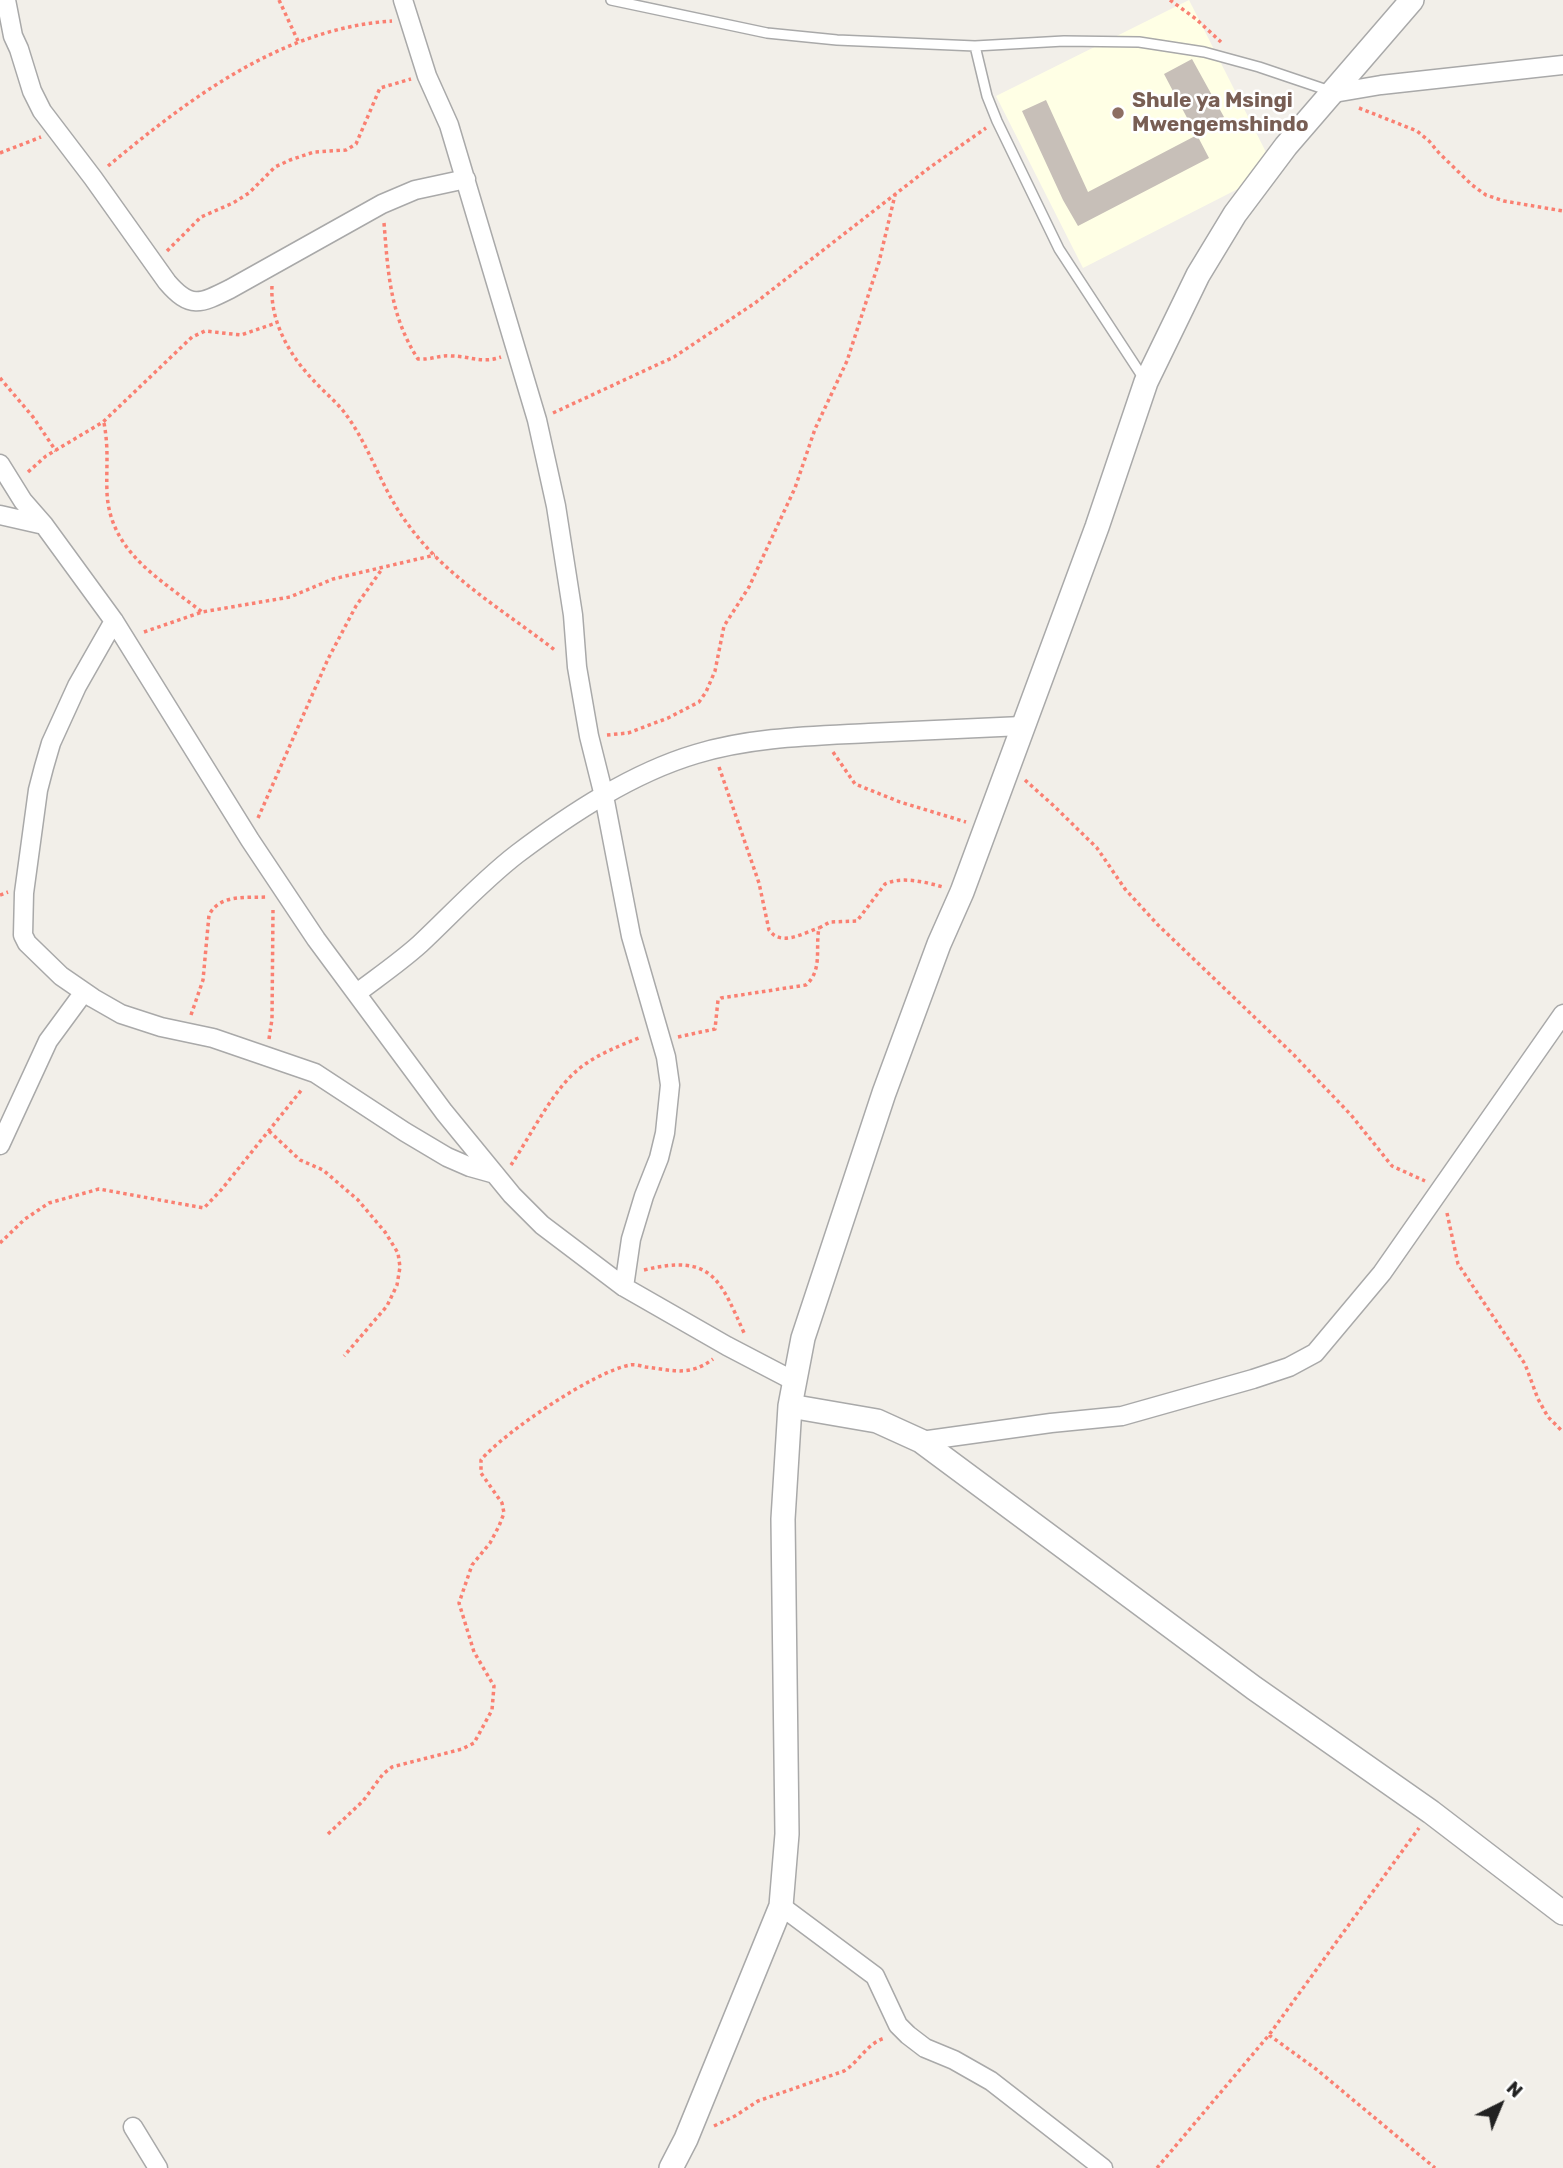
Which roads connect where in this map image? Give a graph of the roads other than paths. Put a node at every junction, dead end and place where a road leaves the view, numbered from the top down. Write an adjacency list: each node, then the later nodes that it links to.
1 (6, 0): 8 (street)
2 (403, 0): 8 (street)
3 (611, 0): 5 (lane)
4 (1412, 0): 7 (street)
5 (975, 46): 7 (lane); 9 (lane)
6 (1563, 65): 7 (street)
7 (1330, 96): 9 (street)
8 (466, 179): 15 (street)
9 (1146, 382): 14 (street)
10 (0, 464): 12 (street)
11 (0, 515): 12 (street)
12 (44, 525): 13 (street)
13 (114, 621): 16 (street); 17 (street)
14 (1022, 726): 15 (street); 22 (street)
15 (604, 796): 17 (street); 21 (street)
16 (83, 992): 19 (street); 20 (street)
17 (357, 993): 20 (street)
18 (1563, 1014): 24 (street)
19 (0, 1145)
20 (498, 1178): 21 (street)
21 (625, 1281): 22 (street)
22 (794, 1381): 23 (street)
23 (790, 1406): 24 (street); 25 (street)
24 (921, 1441): 26 (street)
25 (781, 1906): 29 (street); 30 (street)
26 (1563, 1913)
27 (133, 2127): 28 (street)
28 (158, 2168)
29 (671, 2168)
30 (1103, 2168)

